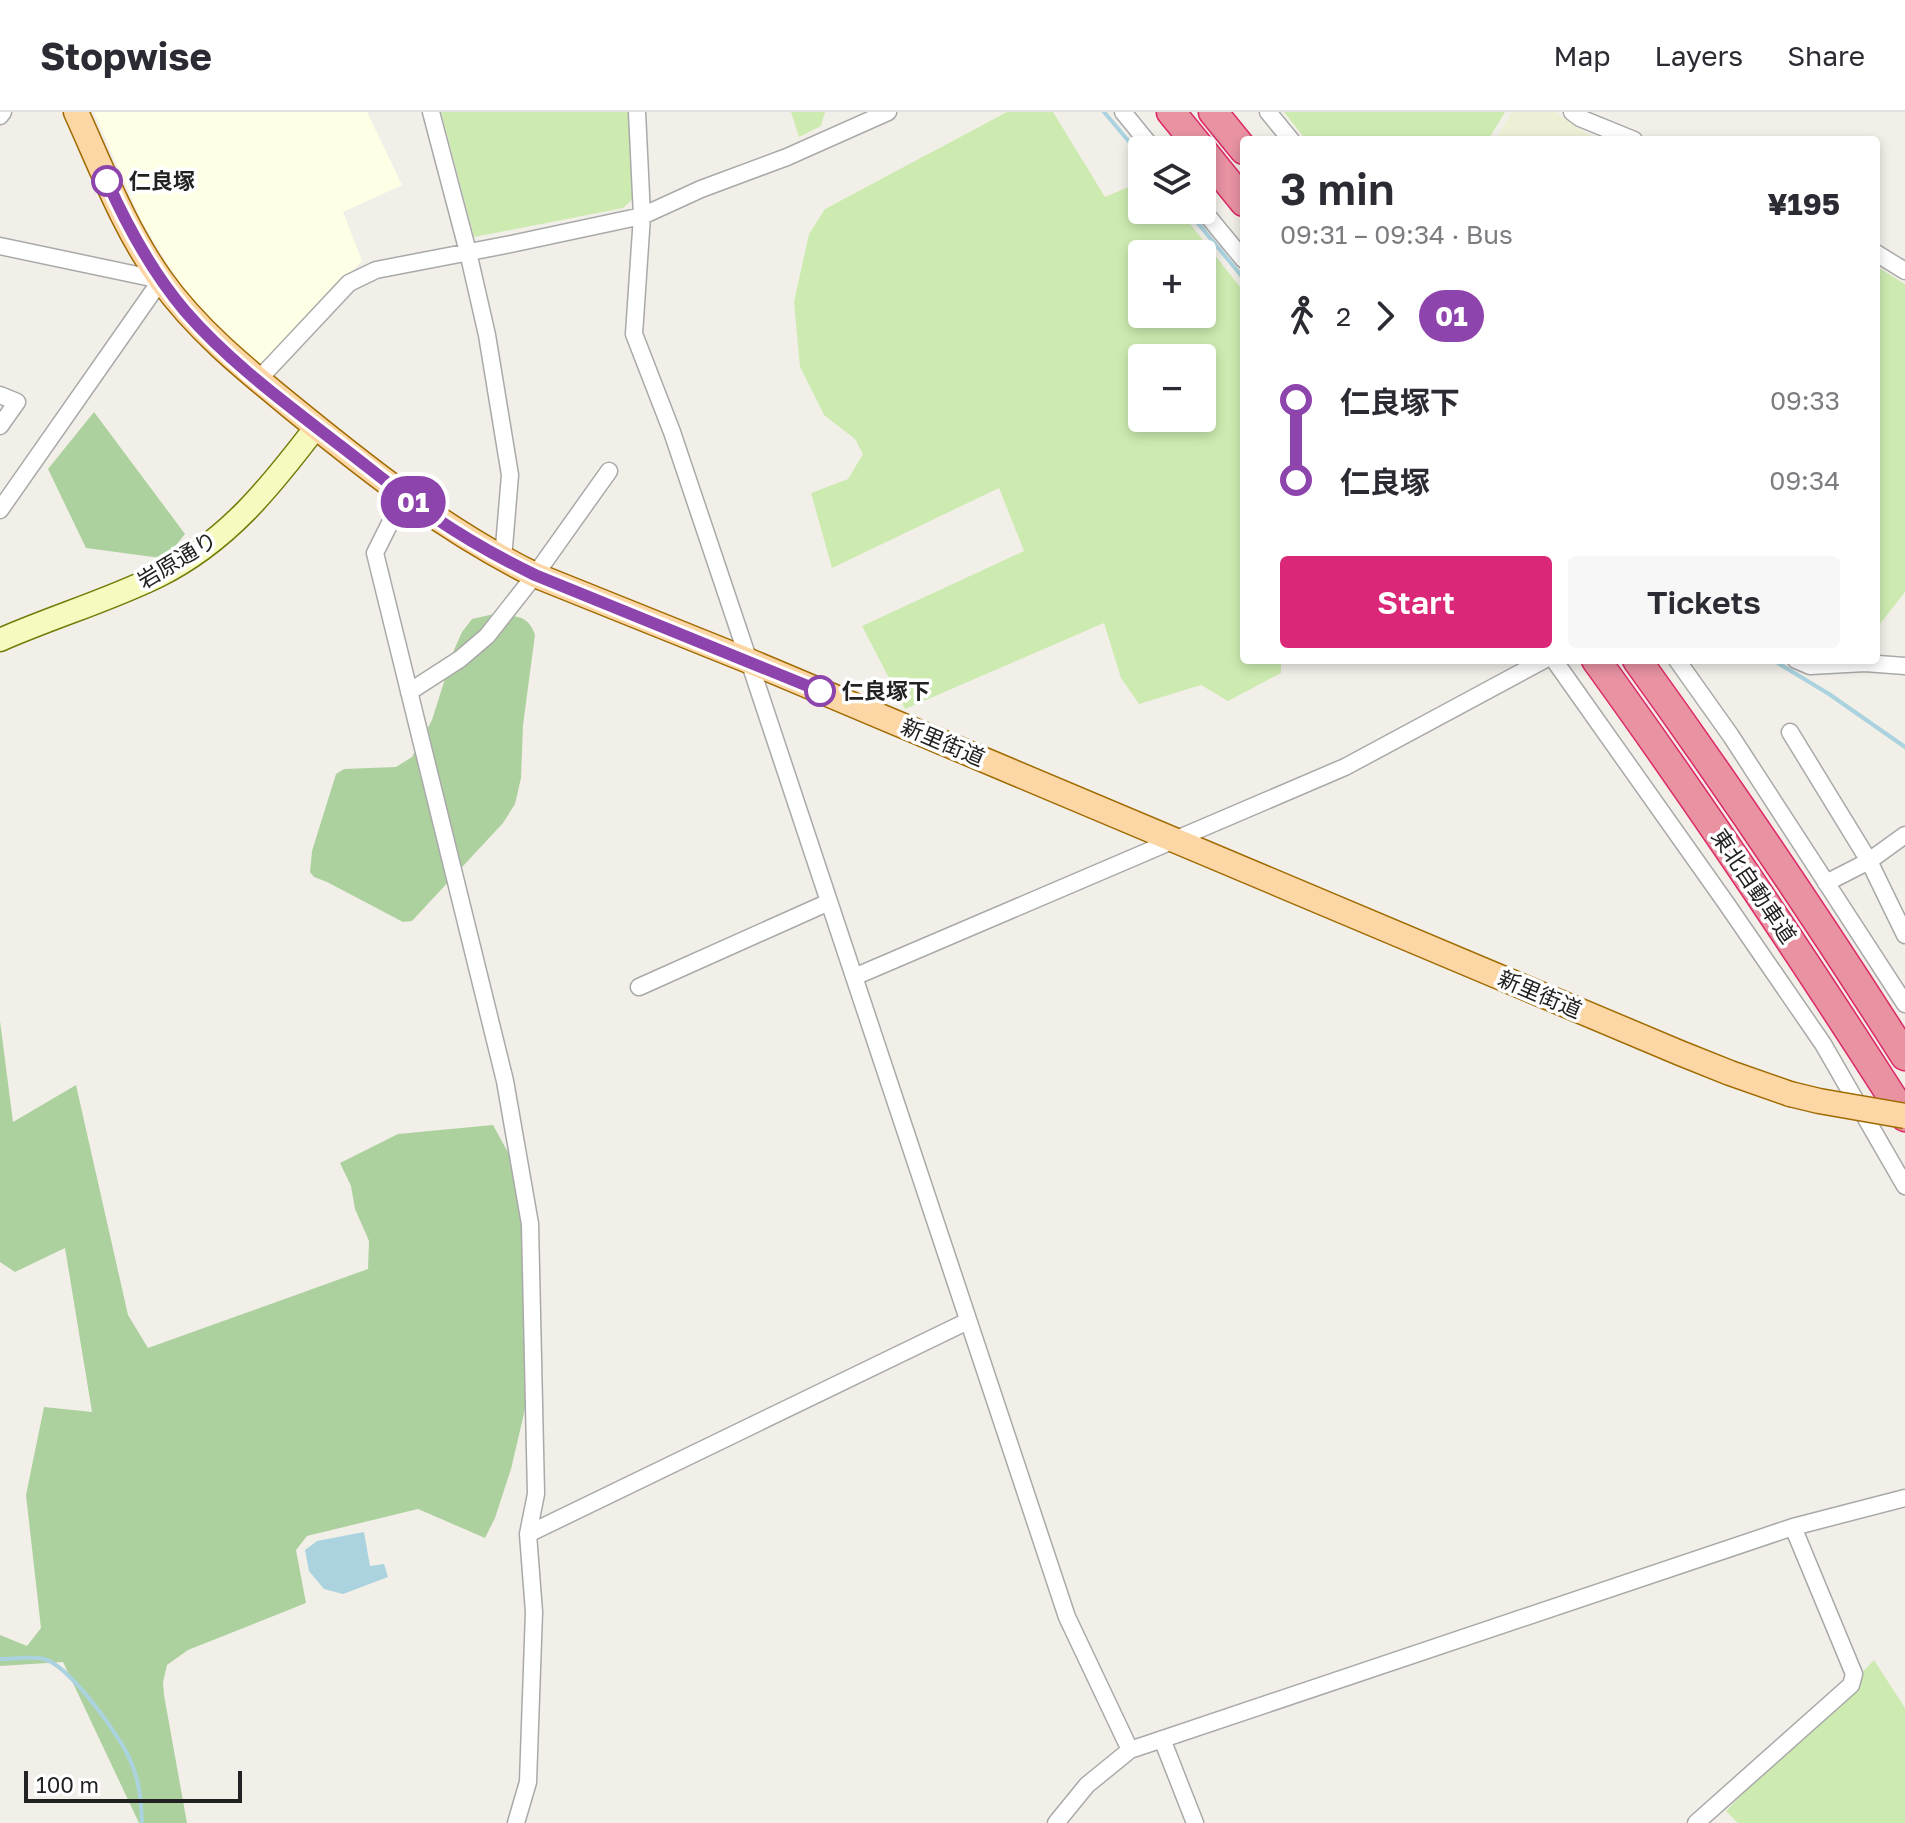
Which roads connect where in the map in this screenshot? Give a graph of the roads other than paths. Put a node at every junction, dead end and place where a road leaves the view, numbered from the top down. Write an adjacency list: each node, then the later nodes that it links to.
1 (76, 112): 24 (main road, 新里街道)
2 (431, 112): 20 (street)
3 (637, 112): 17 (street)
4 (888, 112): 17 (street)
5 (1123, 112): 10 (street)
6 (1171, 112): 11 (highway)
7 (1213, 112): 14 (highway)
8 (1268, 112): 12 (street)
9 (1572, 112): 13 (street)
10 (1143, 136)
11 (1191, 136)
12 (1288, 136)
13 (1624, 136)
14 (1240, 145)
15 (1216, 167): 16 (highway)
16 (1240, 197)
17 (642, 216): 20 (street); 35 (street)
18 (1214, 224): 21 (street)
19 (0, 246): 24 (street)
20 (468, 252): 25 (street); 32 (street)
21 (1240, 255)
22 (1880, 255): 23 (street)
23 (1905, 271)
24 (161, 280): 25 (main road, 新里街道); 31 (street)
25 (258, 380): 28 (main road, 新里街道)
26 (0, 395): 27 (street)
27 (0, 426)
28 (316, 427): 30 (main road, 新里街道); 34 (street, 岩原通り)
29 (609, 471): 33 (street)
30 (407, 498): 32 (main road, 新里街道); 45 (street)
31 (0, 510)
32 (503, 559): 33 (main road, 新里街道)
33 (535, 575): 35 (main road, 新里街道); 45 (street)
34 (0, 640)
35 (749, 661): 48 (main road, 新里街道); 51 (street)
36 (1537, 664): 48 (street)
37 (1557, 664): 58 (street)
38 (1599, 664): 57 (highway, 東北自動車道)
39 (1640, 664): 56 (highway, 東北自動車道)
40 (1680, 664): 50 (street)
41 (1805, 664): 42 (street)
42 (1847, 664)
43 (1878, 664): 44 (street)
44 (1905, 666)
45 (409, 692): 62 (street)
46 (1790, 732): 49 (street)
47 (1905, 835): 49 (street)
48 (1175, 840): 53 (street); 57 (main road, 新里街道, bridge)
49 (1869, 861): 50 (street); 52 (street)
50 (1826, 883): 55 (street)
51 (829, 902): 53 (street); 54 (street)
52 (1905, 935)
53 (854, 977): 59 (street)
54 (639, 987)
55 (1905, 1004)
56 (1905, 1056)
57 (1905, 1117)
58 (1905, 1186)
59 (968, 1321): 62 (street); 64 (street)
60 (1905, 1498): 61 (street)
61 (1793, 1527): 63 (street); 68 (street)
62 (528, 1534): 65 (street)
63 (1162, 1739): 64 (street); 67 (street)
64 (1130, 1750): 66 (street)
65 (516, 1823)
66 (1056, 1823)
67 (1195, 1823)
68 (1696, 1823)

